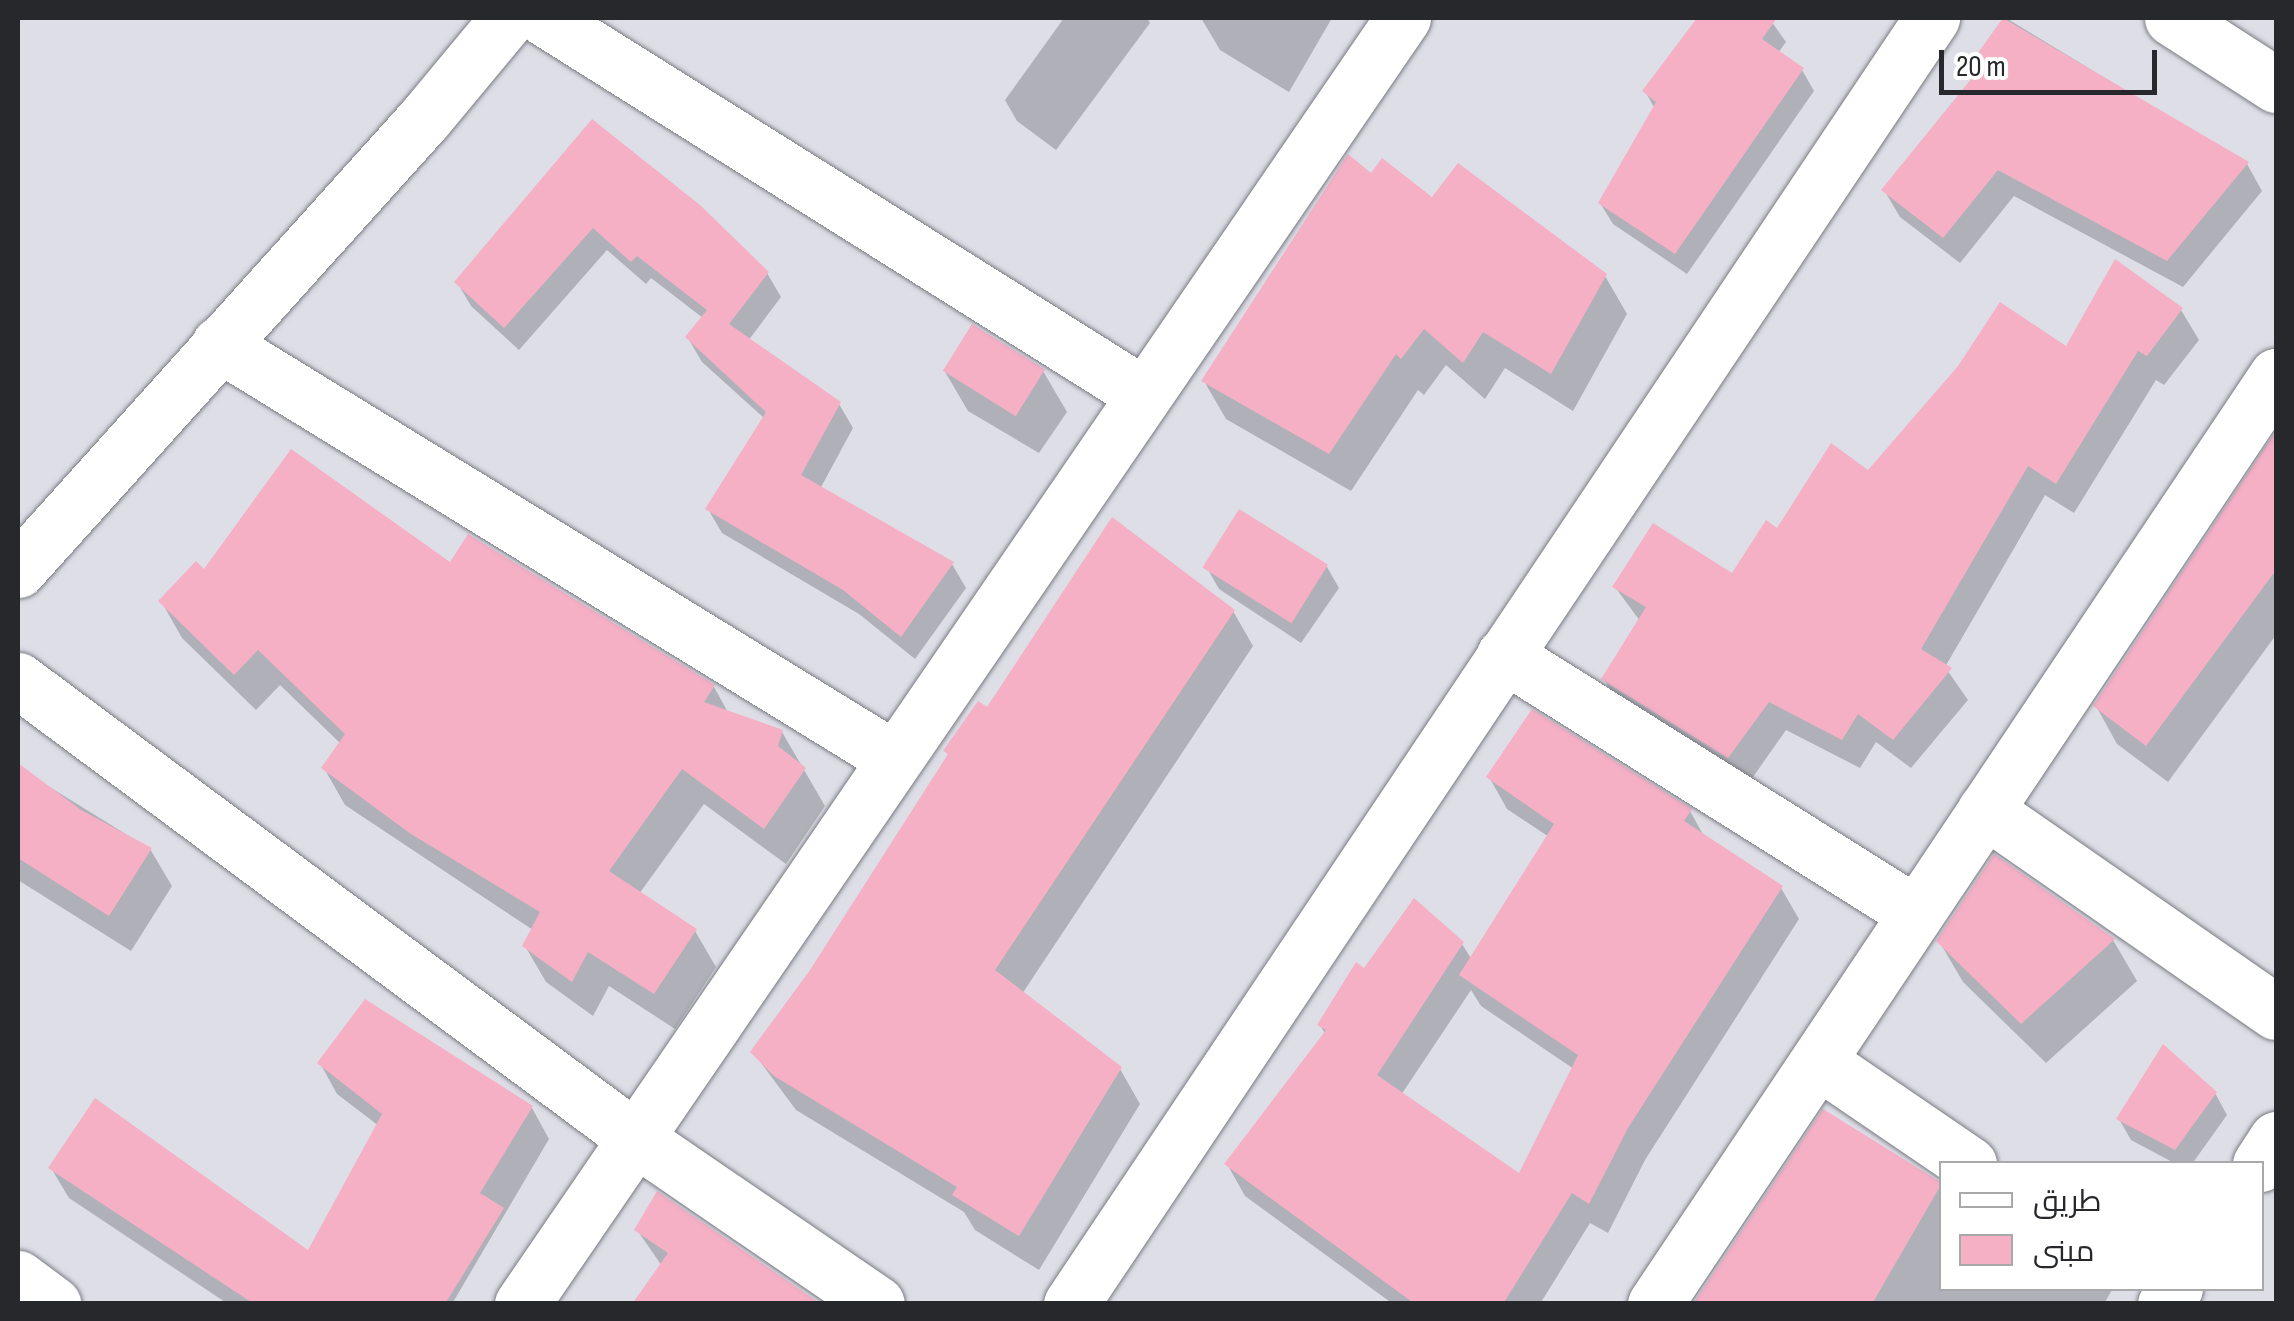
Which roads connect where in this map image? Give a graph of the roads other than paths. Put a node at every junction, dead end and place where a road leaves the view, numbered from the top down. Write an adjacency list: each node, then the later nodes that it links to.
1 (508, 18): 7 (street)
2 (544, 18): 9 (street)
3 (1932, 18): 11 (street)
4 (2172, 18): 6 (street)
5 (1386, 24): 9 (street)
6 (2276, 86)
7 (219, 344): 10 (street); 13 (street)
8 (2276, 376): 14 (street)
9 (1142, 394): 13 (street)
10 (18, 570)
11 (1504, 655): 15 (street); 26 (street)
12 (18, 680): 18 (street)
13 (892, 758): 18 (street)
14 (1985, 810): 15 (street); 16 (street)
15 (1916, 913): 17 (street)
16 (2276, 1012)
17 (1818, 1061): 20 (street); 27 (street)
18 (635, 1138): 24 (street); 25 (street)
19 (2276, 1138): 21 (street)
20 (1966, 1161)
21 (2262, 1161)
22 (18, 1278): 23 (street)
23 (53, 1304)
24 (522, 1304)
25 (877, 1304)
26 (1071, 1304)
27 (1655, 1304)

